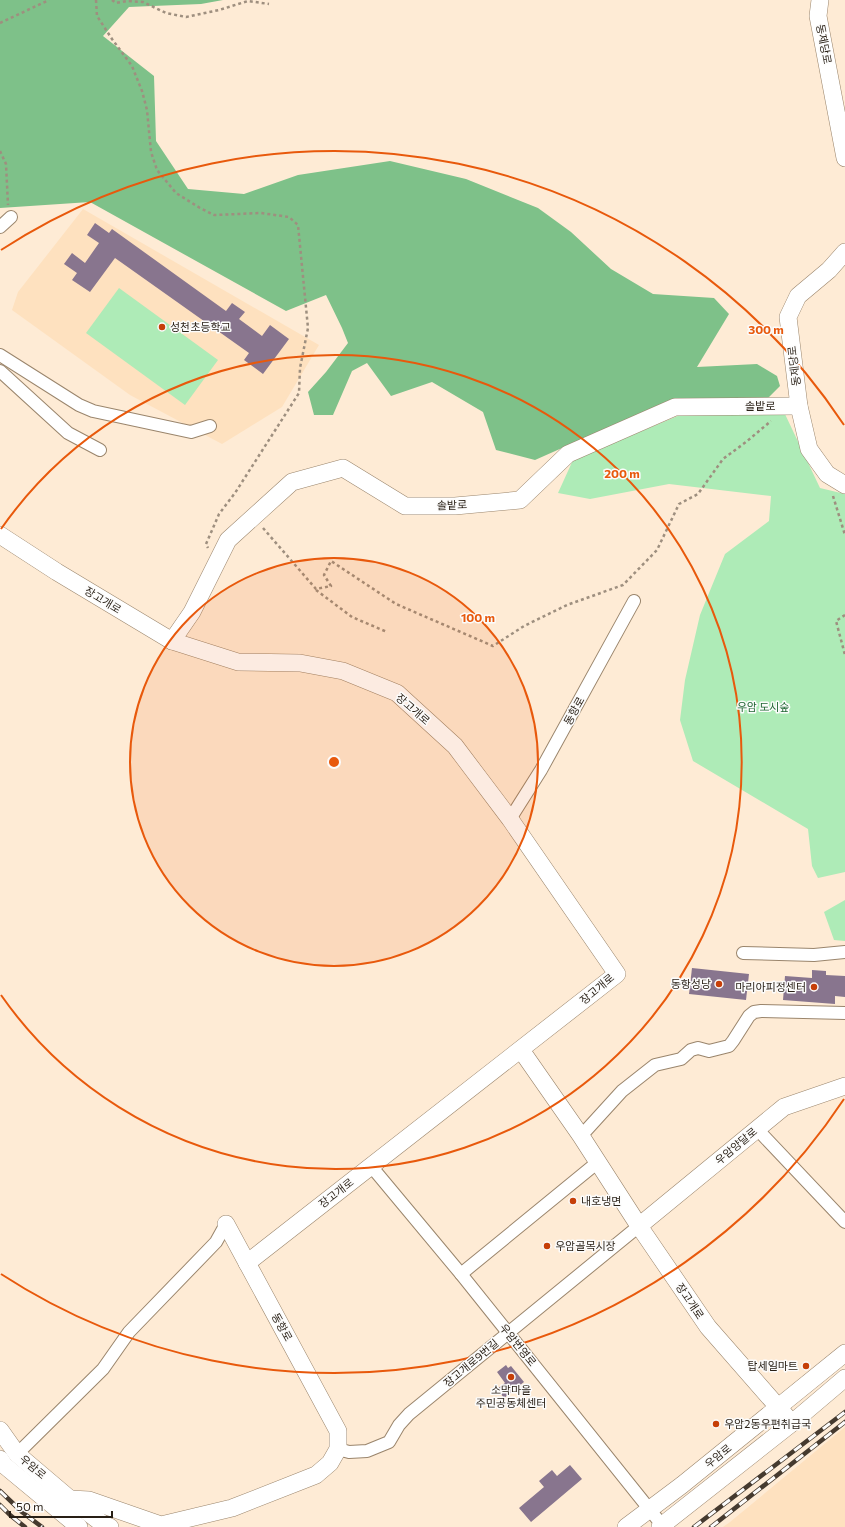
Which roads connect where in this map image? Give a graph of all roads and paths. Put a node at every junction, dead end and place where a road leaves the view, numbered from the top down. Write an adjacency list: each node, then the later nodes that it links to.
1 (49, 0): 6 (path)
2 (96, 0): 23 (path)
3 (112, 0): 5 (path)
4 (820, 0): 8 (street, 동제당로)
5 (269, 4)
6 (0, 23)
7 (0, 151): 9 (path)
8 (845, 158)
9 (11, 217): 10 (street)
10 (0, 227)
11 (845, 252): 14 (street, 동제당로)
12 (0, 355): 16 (street)
13 (0, 371): 17 (street)
14 (799, 406): 18 (street, 동제당로); 20 (street, 솔밭로)
15 (779, 419): 24 (path)
16 (210, 426)
17 (100, 450)
18 (827, 474): 19 (street, 동제당로); 22 (path)
19 (845, 485)
20 (254, 517): 23 (street, 솔밭로); 24 (path)
21 (0, 535): 28 (street, 장고개로)
22 (845, 535)
23 (215, 565): 28 (street, 솔밭로)
24 (316, 589): 27 (path)
25 (634, 601): 30 (street, 동항로)
26 (845, 615): 29 (path)
27 (387, 632)
28 (172, 641): 30 (street, 장고개로)
29 (845, 655)
30 (510, 818): 34 (street, 장고개로)
31 (845, 952): 32 (street)
32 (743, 953)
33 (845, 1013): 37 (street)
34 (521, 1050): 37 (street, 장고개로); 39 (street, 장고개로)
35 (845, 1086): 36 (street, 우암양달로)
36 (757, 1129): 40 (street); 42 (street, 우암양달로)
37 (582, 1136): 38 (street, 장고개로)
38 (598, 1162): 42 (street, 장고개로); 44 (street)
39 (371, 1166): 43 (street, 장고개로); 44 (street, 우암번영로)
40 (845, 1222)
41 (226, 1224): 43 (street, 동항로); 52 (street, 동항로)
42 (639, 1226): 45 (street, 장고개로9번길); 48 (street, 장고개로)
43 (247, 1263): 51 (street, 동항로)
44 (461, 1274): 45 (street, 우암번영로)
45 (508, 1333): 51 (street, 장고개로9번길); 55 (street, 우암번영로)
46 (845, 1353): 48 (street, 우암로)
47 (845, 1378): 49 (street, 우암로)
48 (778, 1407): 49 (street, 장고개로); 55 (street, 우암로)
49 (792, 1423): 56 (street, 우암로)
50 (0, 1430): 52 (street, 우암로)
51 (338, 1449): 54 (street)
52 (17, 1454): 54 (street, 우암로)
53 (0, 1459): 57 (street, 우암로)
54 (70, 1499): 58 (street, 우암로)
55 (649, 1510): 56 (street, 우암번영로); 59 (street, 우암로)
56 (661, 1526)
57 (79, 1527)
58 (110, 1527)
59 (626, 1527)

